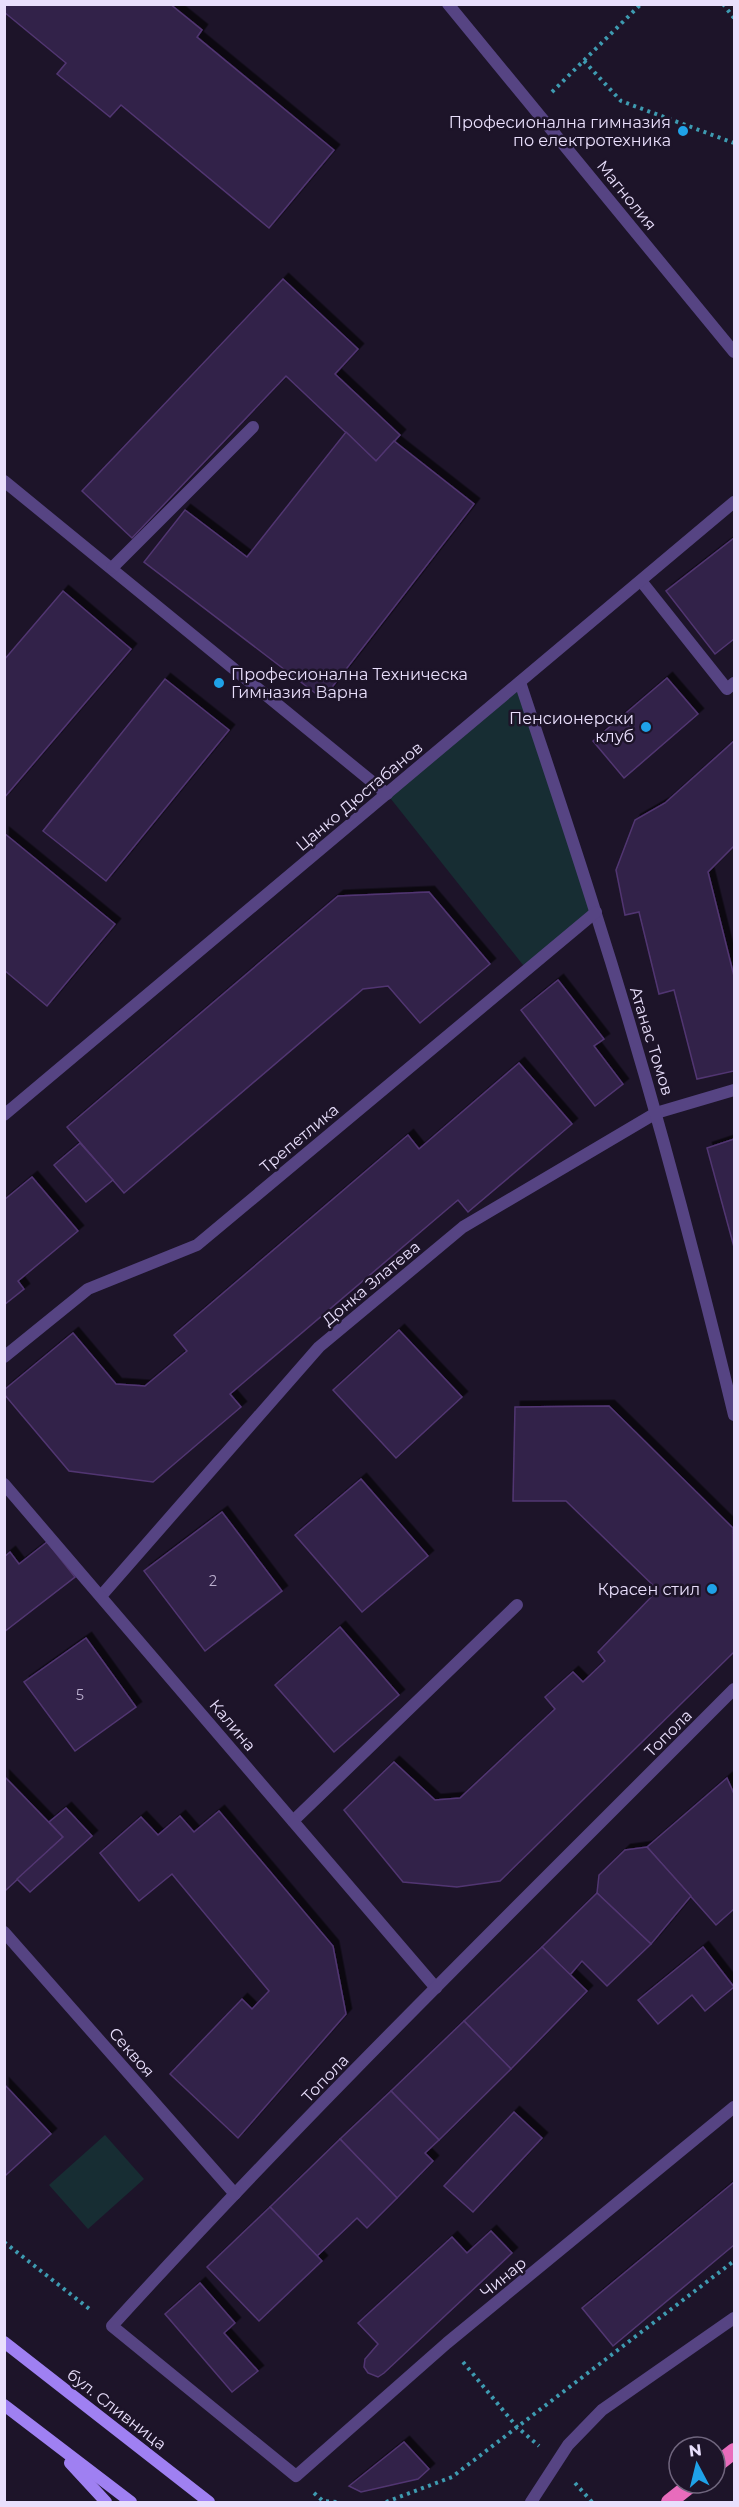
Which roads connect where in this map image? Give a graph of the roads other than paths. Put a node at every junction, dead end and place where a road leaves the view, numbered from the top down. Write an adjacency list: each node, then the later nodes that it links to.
1 (448, 4): 2 (street, Магнолия)
2 (735, 352)
3 (253, 426): 6 (street)
4 (4, 481): 6 (street)
5 (735, 502): 7 (street, Цанко Дюстабанов)
6 (112, 568): 10 (street)
7 (640, 581): 8 (street, Цанко Дюстабанов); 9 (street)
8 (520, 681): 10 (street, Цанко Дюстабанов); 11 (street, Атанас Томов)
9 (735, 683)
10 (387, 794): 14 (street, Цанко Дюстабанов)
11 (596, 912): 13 (street, Атанас Томов); 15 (street, Трепетлика)
12 (735, 1090): 13 (street, Донка Златева)
13 (656, 1113): 16 (street, Атанас Томов); 18 (street, Донка Златева)
14 (4, 1116)
15 (4, 1357)
16 (735, 1415)
17 (4, 1484): 18 (street, Калина)
18 (100, 1596): 21 (street, Калина)
19 (517, 1605): 21 (street)
20 (735, 1689): 23 (street, Топола)
21 (293, 1821): 23 (street, Калина)
22 (4, 1932): 25 (street, Секвоя)
23 (436, 1988): 25 (street, Топола)
24 (735, 2107): 30 (street, Чинар)
25 (235, 2194): 30 (street, Топола)
26 (735, 2318): 34 (street)
27 (4, 2342): 33 (main road, бул. Сливница)
28 (4, 2405): 29 (main road)
29 (49, 2440): 31 (main road); 32 (main road)
30 (296, 2476)
31 (106, 2502)
32 (131, 2502)
33 (208, 2502)
34 (531, 2502)

